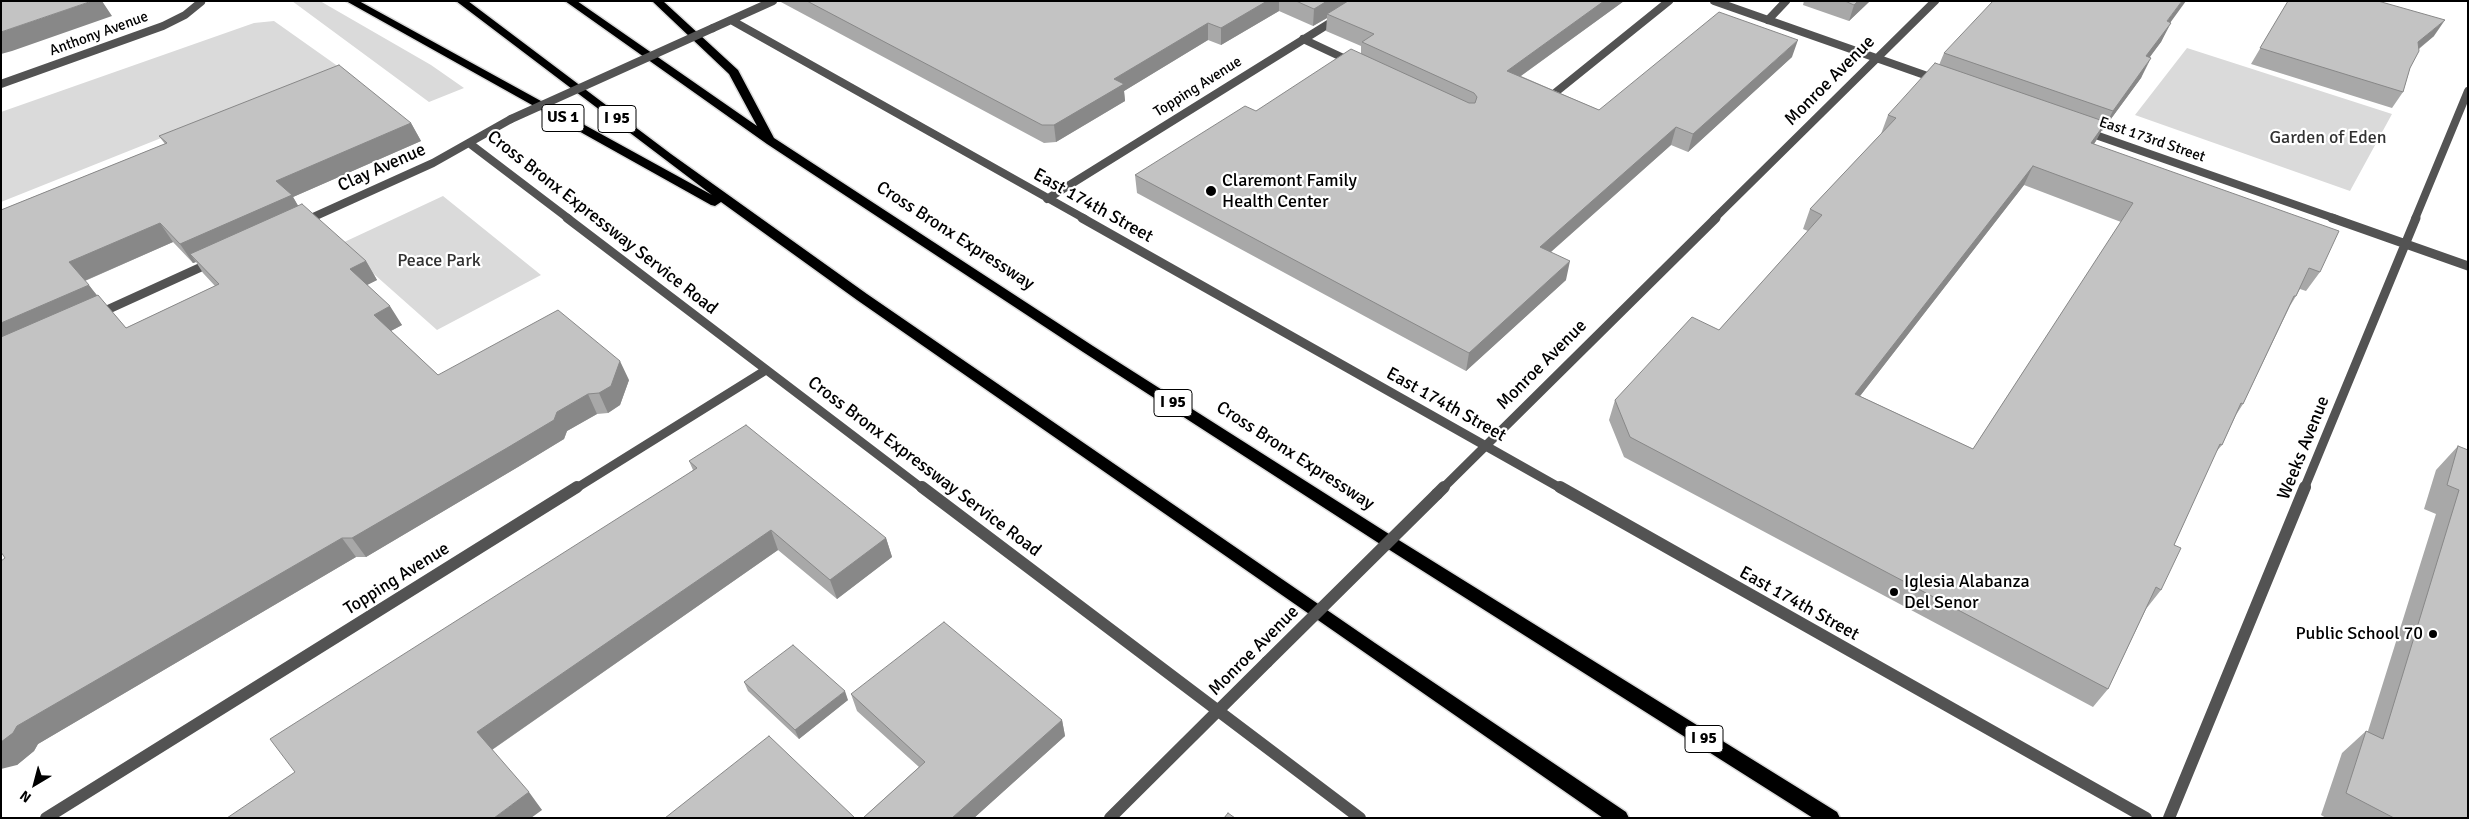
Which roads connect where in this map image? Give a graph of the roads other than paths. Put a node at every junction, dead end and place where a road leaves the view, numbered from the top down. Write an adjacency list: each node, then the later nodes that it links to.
1 (351, 1): 26 (highway, US 1)
2 (461, 1): 26 (highway, I 95)
3 (570, 1): 22 (highway, Cross Bronx Expressway / I 95)
4 (657, 1): 22 (highway)
5 (772, 1): 12 (street, Clay Avenue)
6 (1669, 1): 20 (street)
7 (1714, 1): 13 (street)
8 (1786, 1): 13 (street)
9 (1935, 1): 15 (street, Monroe Avenue)
10 (201, 2): 18 (street, Anthony Avenue)
11 (1349, 11): 14 (street, Topping Avenue)
12 (731, 20): 23 (street, Clay Avenue, bridge); 24 (street, East 174th Street)
13 (1768, 20): 15 (street)
14 (1303, 39): 16 (street); 24 (street, Topping Avenue)
15 (1877, 58): 17 (street); 32 (street, Monroe Avenue)
16 (1356, 64)
17 (1943, 82)
18 (1, 84)
19 (2468, 91): 27 (street, Weeks Avenue)
20 (1556, 92)
21 (2075, 128): 27 (street, East 173rd Street)
22 (771, 140): 38 (highway, Cross Bronx Expressway / I 95)
23 (469, 143): 25 (street, Clay Avenue); 31 (street, Cross Bronx Expressway Service Road)
24 (1047, 199): 32 (street, East 174th Street)
25 (298, 224)
26 (775, 234): 37 (highway, I 95)
27 (2405, 243): 29 (street, East 173rd Street); 40 (street, Weeks Avenue)
28 (217, 260): 30 (street)
29 (2468, 266)
30 (91, 317)
31 (766, 370): 33 (street, Cross Bronx Expressway Service Road); 34 (street, Topping Avenue)
32 (1486, 446): 33 (street, Monroe Avenue, bridge); 39 (street, East 174th Street)
33 (1218, 712): 35 (street, Monroe Avenue); 36 (street, Cross Bronx Expressway Service Road)
34 (46, 818)
35 (1110, 818)
36 (1360, 818)
37 (1619, 818)
38 (1830, 818)
39 (2146, 818)
40 (2169, 818)

